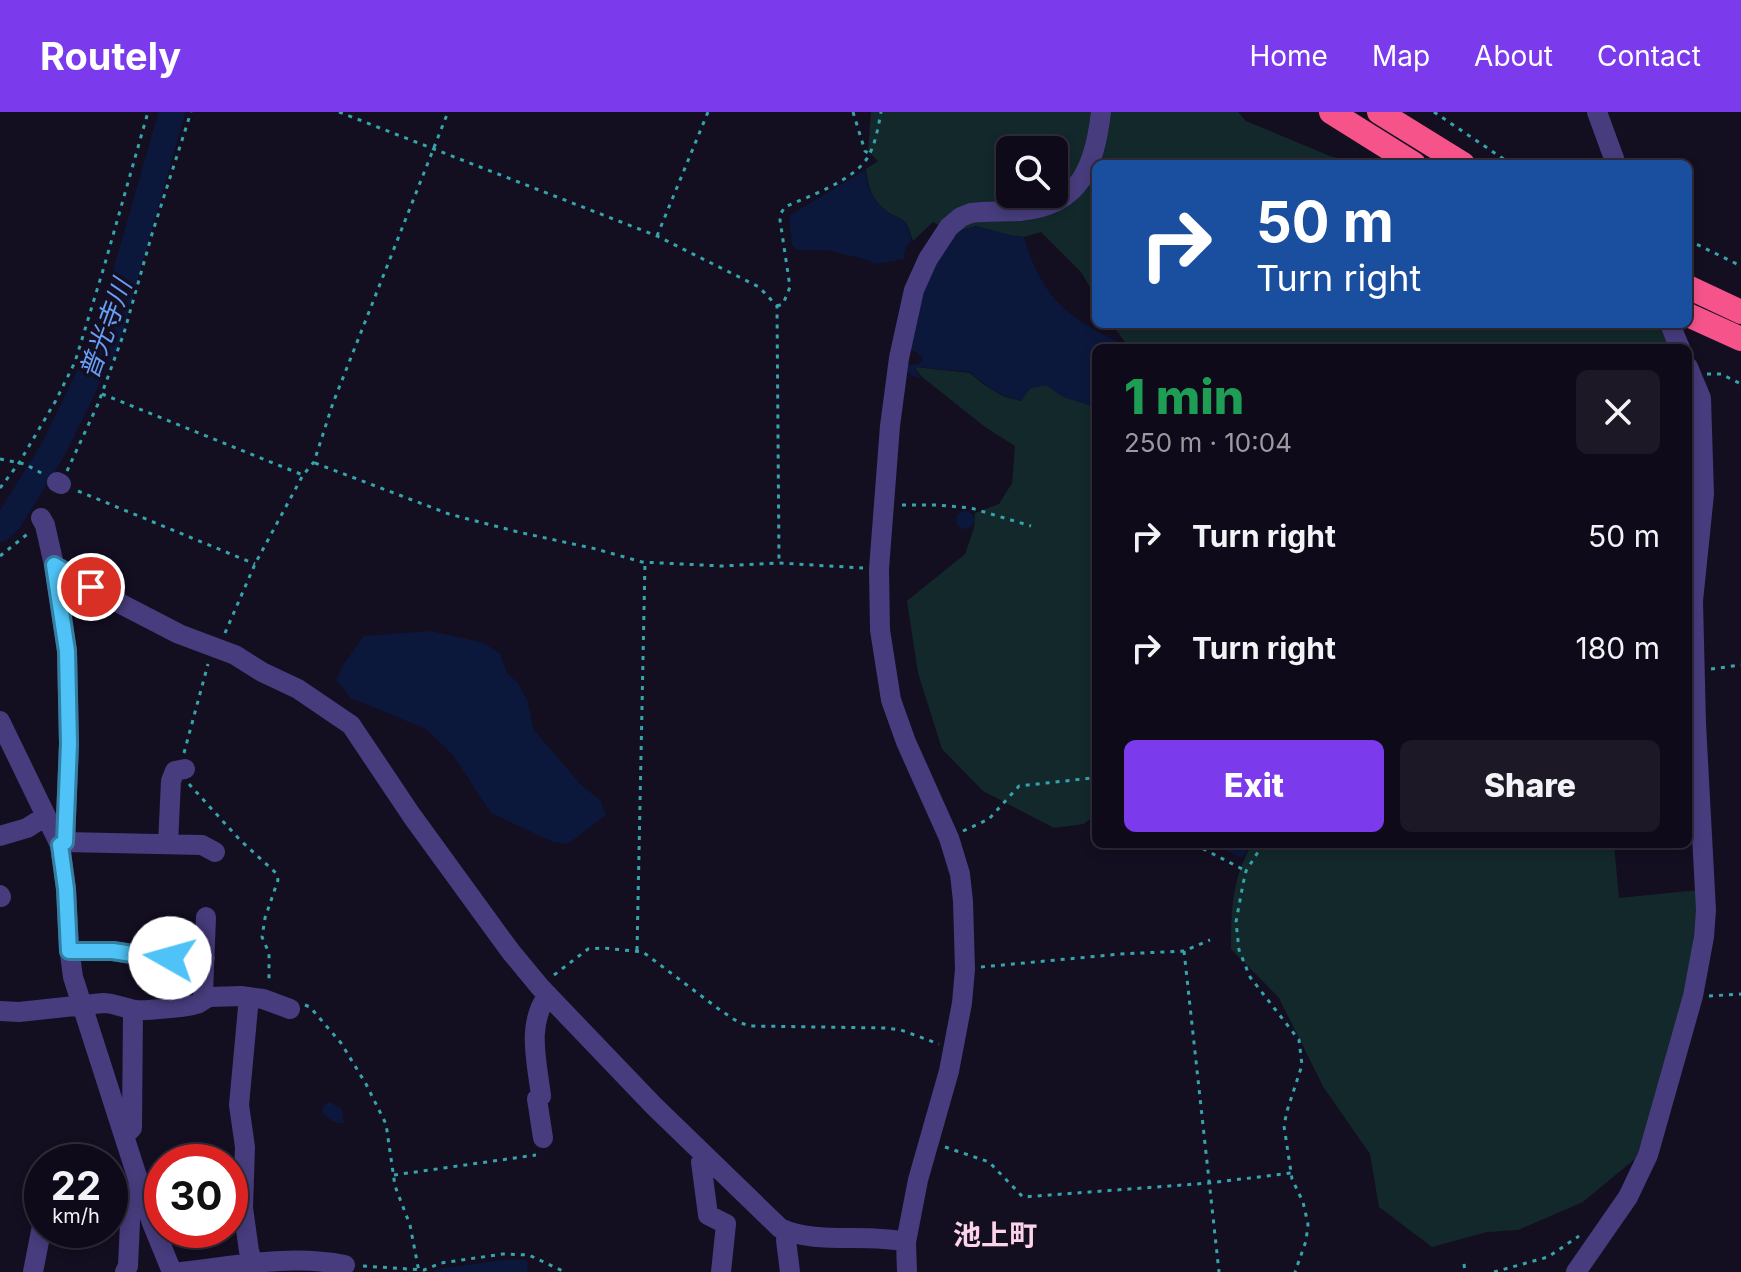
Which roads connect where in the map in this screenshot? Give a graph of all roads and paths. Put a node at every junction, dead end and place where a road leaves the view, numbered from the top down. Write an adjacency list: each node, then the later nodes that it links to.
1 (148, 112): 33 (path)
2 (191, 112): 30 (path)
3 (339, 112): 13 (path)
4 (448, 112): 13 (path)
5 (708, 112): 19 (path)
6 (853, 112): 14 (path)
7 (881, 112): 14 (path)
8 (1101, 112): 37 (street)
9 (1331, 112): 15 (highway)
10 (1379, 112): 16 (highway)
11 (1434, 112): 17 (path)
12 (1597, 112): 18 (street)
13 (433, 149): 19 (path); 32 (path)
14 (869, 154): 23 (path)
15 (1408, 160)
16 (1457, 160)
17 (1505, 160)
18 (1615, 160)
19 (657, 236): 23 (path)
20 (1692, 242): 21 (path)
21 (1741, 266)
22 (1692, 289): 24 (highway)
23 (777, 306): 42 (path)
24 (1741, 312)
25 (1692, 325): 26 (highway)
26 (1741, 339)
27 (1692, 370): 29 (path)
28 (1692, 377): 48 (street)
29 (1741, 384)
30 (102, 394): 35 (path); 43 (path)
31 (0, 459): 33 (path)
32 (314, 462): 35 (path); 41 (path)
33 (19, 463): 34 (path); 36 (path)
34 (25, 464)
35 (303, 475): 43 (path)
36 (0, 488)
37 (884, 504): 39 (path); 45 (street)
38 (41, 518): 40 (path); 44 (street)
39 (1031, 526)
40 (0, 556)
41 (645, 562): 42 (path); 64 (path)
42 (779, 563): 45 (path)
43 (255, 564): 46 (path)
44 (54, 565): 46 (street); 55 (street)
45 (879, 569): 54 (street)
46 (218, 649): 50 (path); 69 (street)
47 (1741, 665): 48 (path)
48 (1695, 670): 71 (street)
49 (0, 721): 52 (street)
50 (185, 769): 56 (street); 68 (path)
51 (1092, 779): 54 (path)
52 (46, 816): 53 (street); 55 (street)
53 (0, 836)
54 (949, 838): 67 (street)
55 (63, 843): 56 (street); 63 (street)
56 (168, 844): 59 (street)
57 (1202, 848): 60 (path)
58 (1260, 848): 60 (path)
59 (215, 852)
60 (1246, 871): 83 (path)
61 (206, 917): 66 (street)
62 (1210, 940): 65 (path)
63 (69, 951): 66 (street); 74 (street)
64 (637, 951): 69 (path); 78 (path)
65 (1184, 951): 67 (path); 85 (path)
66 (205, 958): 73 (street)
67 (965, 969): 78 (street)
68 (270, 989)
69 (544, 991): 80 (street); 82 (street)
70 (1741, 994): 71 (path)
71 (1693, 996): 107 (street)
72 (249, 997): 73 (street); 75 (street); 93 (street)
73 (205, 998): 76 (street)
74 (82, 1005): 76 (street); 77 (street); 79 (street)
75 (295, 1006): 84 (path)
76 (133, 1010): 79 (street)
77 (0, 1011)
78 (953, 1050): 81 (street)
79 (124, 1136): 86 (street)
80 (543, 1138): 84 (path)
81 (929, 1142): 85 (path); 89 (street)
82 (704, 1155): 87 (street); 100 (street)
83 (1291, 1173): 85 (path); 104 (path)
84 (394, 1175): 94 (path)
85 (1209, 1183): 103 (path)
86 (141, 1188): 96 (street); 97 (street)
87 (788, 1232): 89 (street); 101 (street)
88 (1586, 1232): 106 (path)
89 (906, 1242): 102 (street)
90 (38, 1248): 95 (street)
91 (1464, 1264): 105 (path)
92 (345, 1265): 93 (street); 94 (path)
93 (254, 1267): 98 (street)
94 (418, 1271): 99 (path)
95 (33, 1272)
96 (125, 1272)
97 (172, 1272)
98 (181, 1272)
99 (565, 1272)
100 (721, 1272)
101 (790, 1272)
102 (907, 1272)
103 (1219, 1272)
104 (1295, 1272)
105 (1465, 1272)
106 (1494, 1272)
107 (1576, 1272)

